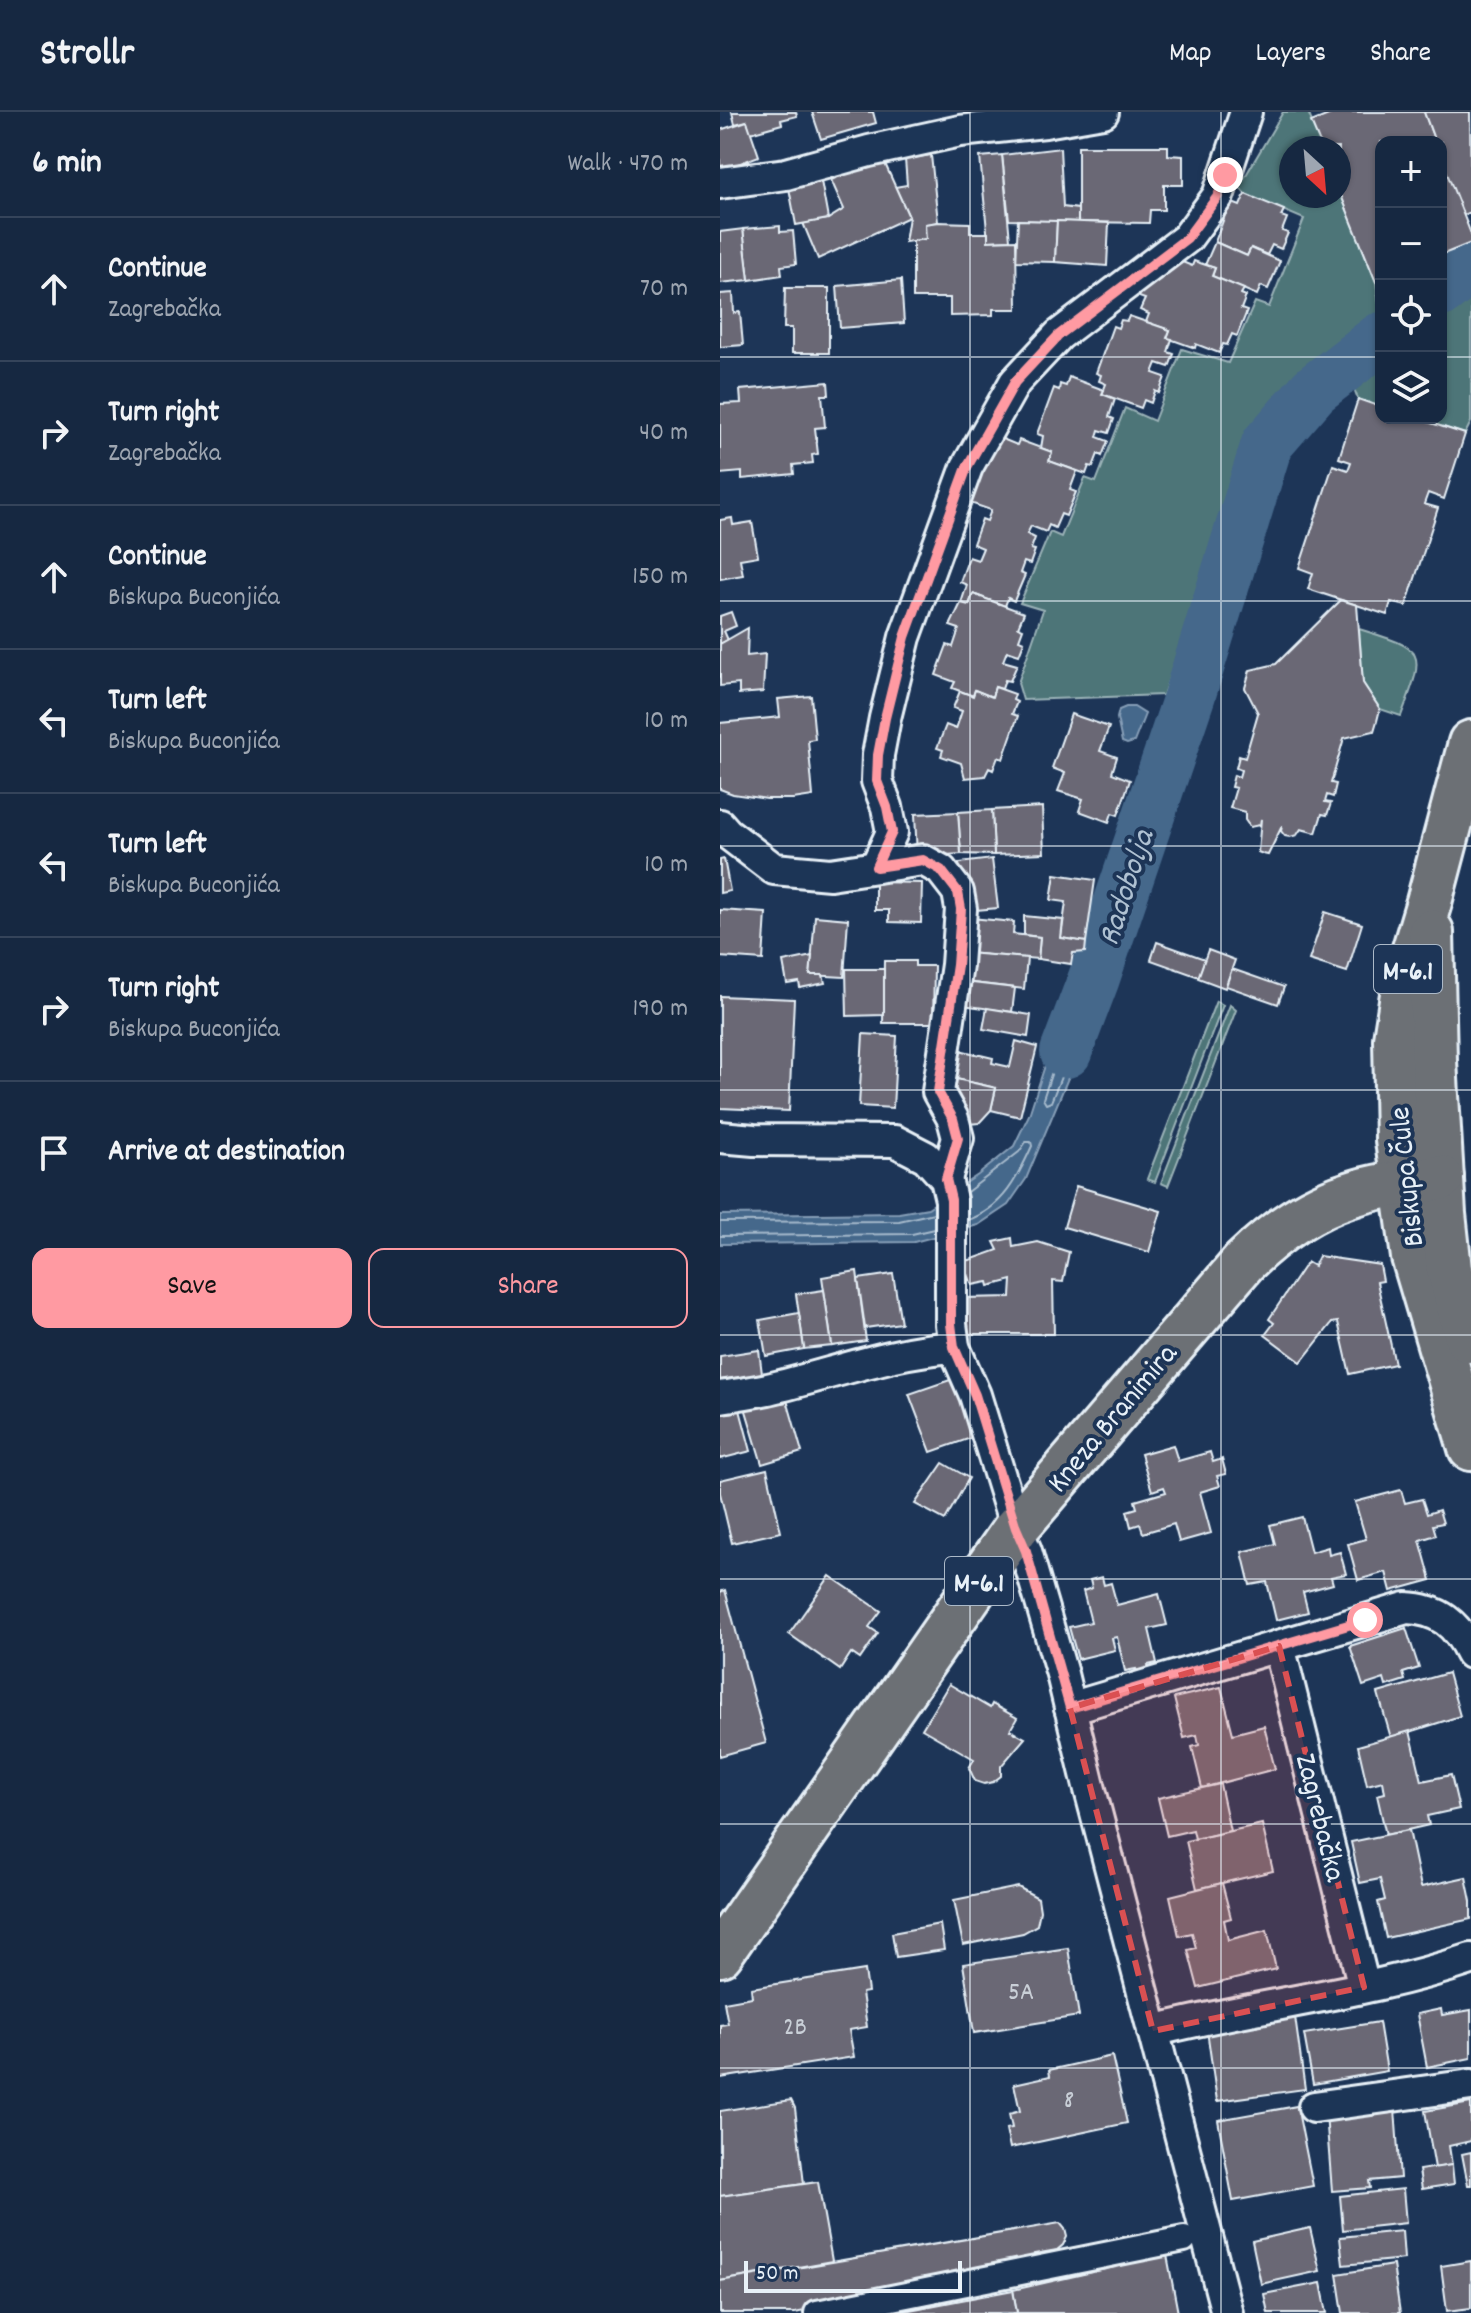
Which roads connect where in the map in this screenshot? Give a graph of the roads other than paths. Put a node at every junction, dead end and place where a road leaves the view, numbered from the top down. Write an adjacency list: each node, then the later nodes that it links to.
1 (1103, 112): 3 (street)
2 (1246, 112): 6 (street)
3 (720, 183)
4 (1471, 743): 9 (main road, Biskupa Čule / M-6.1)
5 (720, 825): 6 (street)
6 (876, 867): 8 (street)
7 (720, 1137): 8 (street)
8 (946, 1179): 10 (street)
9 (1422, 1181): 11 (main road, Biskupa Čule); 13 (main road, Biskupa Čule); 14 (main road, Kneza Branimira / M-6.1)
10 (954, 1347): 12 (street); 14 (street)
11 (1471, 1353)
12 (720, 1397)
13 (1471, 1448)
14 (1016, 1528): 17 (street); 18 (main road, Kneza Branimira / M-6.1)
15 (1279, 1646): 16 (street); 17 (street); 20 (street, Zagrebačka)
16 (1471, 1653)
17 (1070, 1708): 21 (street)
18 (720, 1954)
19 (1471, 1959): 20 (street)
20 (1364, 1987): 21 (street)
21 (1153, 2031): 26 (street)
22 (1471, 2085): 23 (street)
23 (1314, 2107)
24 (1184, 2239): 25 (street)
25 (817, 2313)
26 (1227, 2313)

